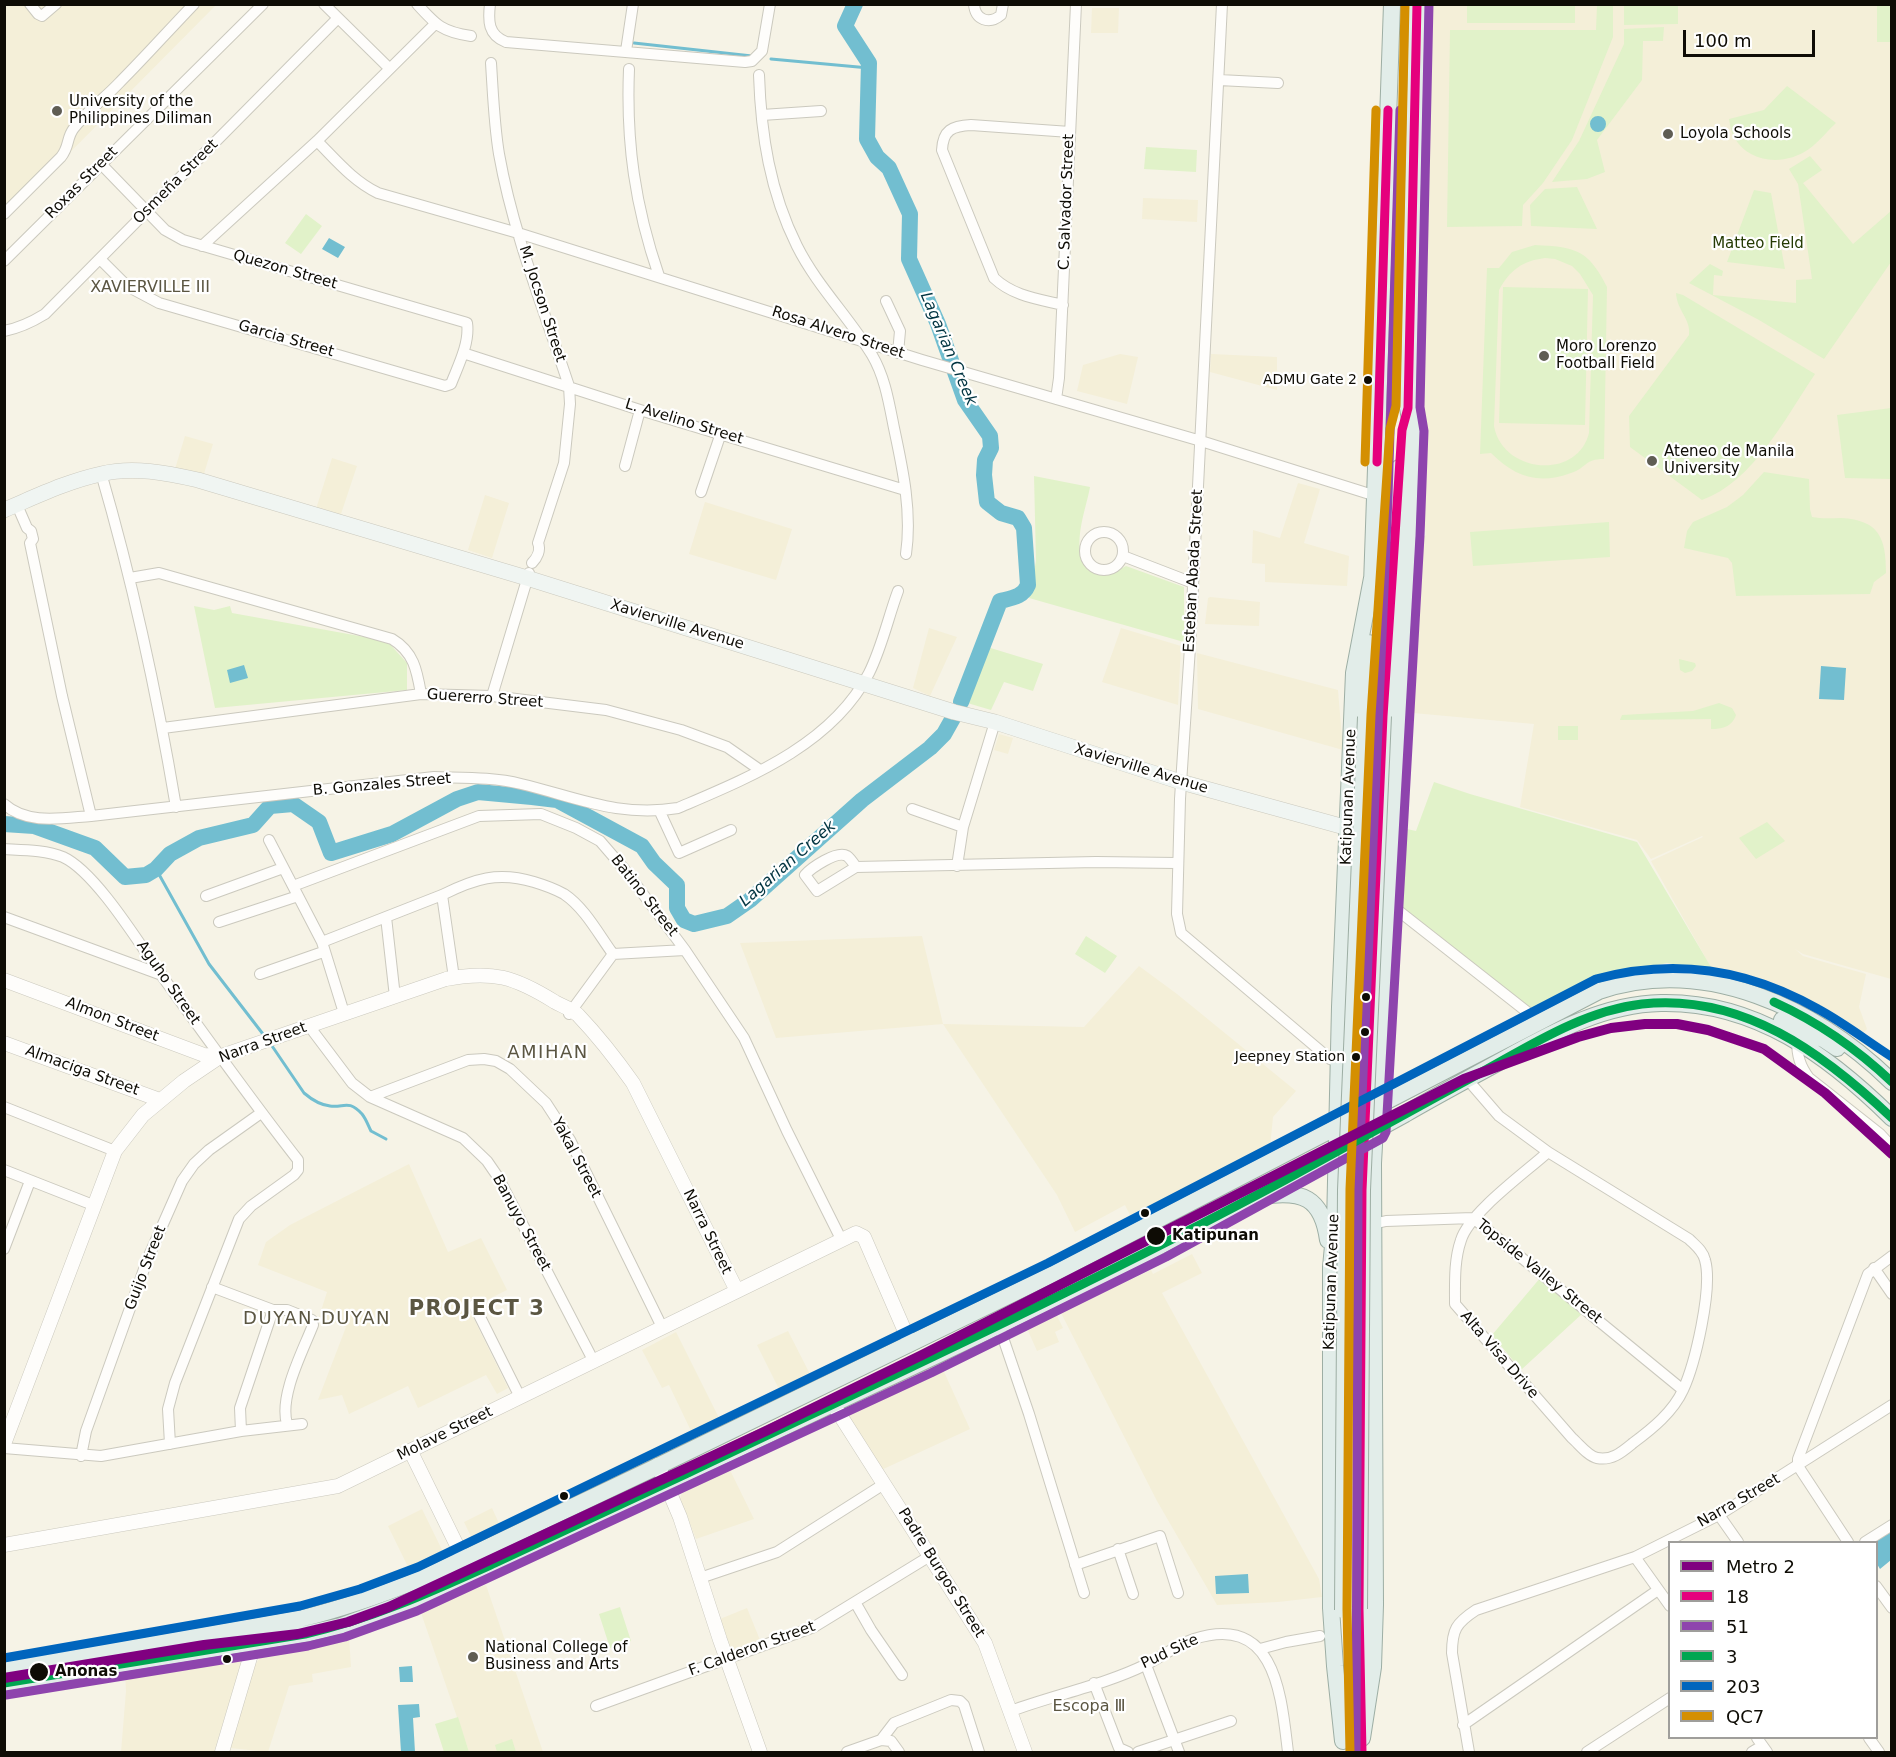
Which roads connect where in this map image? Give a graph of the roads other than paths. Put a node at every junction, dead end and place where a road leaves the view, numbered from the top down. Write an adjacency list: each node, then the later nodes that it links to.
1 (30, 4): 2 (street)
2 (57, 4)
3 (194, 4): 32 (street)
4 (264, 4): 30 (street, Roxas Street)
5 (324, 4): 16 (street)
6 (417, 4): 17 (street)
7 (490, 4): 19 (street)
8 (633, 4): 19 (street)
9 (770, 4): 19 (street)
10 (974, 4): 11 (street)
11 (1003, 4)
12 (1076, 4): 28 (street, C. Salvador Street)
13 (1222, 4): 24 (street, Esteban Abada Street)
14 (1392, 4): 54 (main road, Katipunan Avenue)
15 (1417, 4): 46 (main road, Katipunan Avenue)
16 (338, 18): 21 (street); 31 (street, Osmeña Street)
17 (435, 24): 18 (street); 21 (street)
18 (471, 36)
19 (626, 51)
20 (491, 63): 33 (street, M. Jocson Street)
21 (389, 68): 29 (street)
22 (629, 69): 37 (street)
23 (759, 75): 27 (street)
24 (1219, 80): 25 (street); 49 (street, Esteban Abada Street)
25 (1278, 83)
26 (821, 111): 27 (street)
27 (762, 115): 41 (street)
28 (1070, 132): 39 (street, C. Salvador Street); 39 (street)
29 (317, 141): 33 (street, Rosa Alvero Street); 34 (street)
30 (101, 164): 31 (street, Quezon Street); 36 (street, Roxas Street)
31 (148, 211): 34 (street, Quezon Street); 35 (street, Osmeña Street)
32 (4, 214)
33 (518, 233): 37 (street, Rosa Alvero Street); 44 (street, M. Jocson Street)
34 (202, 246): 42 (street, Quezon Street)
35 (100, 259): 40 (street, Osmeña Street); 42 (street, Garcia Street)
36 (4, 261)
37 (659, 276): 41 (street, Rosa Alvero Street)
38 (886, 301): 43 (street)
39 (1062, 305): 45 (street, C. Salvador Street)
40 (4, 331)
41 (862, 341): 43 (street, Rosa Alvero Street); 52 (street)
42 (463, 352): 44 (street, L. Avelino Street)
43 (898, 352): 45 (street, Rosa Alvero Street)
44 (569, 386): 47 (street, L. Avelino Street); 60 (street, M. Jocson Street)
45 (1056, 399): 49 (street, Rosa Alvero Street)
46 (1408, 408): 87 (main road, Katipunan Avenue); 211 (main road, Katipunan Avenue, bridge)
47 (640, 410): 48 (street, L. Avelino Street); 50 (street)
48 (721, 434): 52 (street, L. Avelino Street); 53 (street)
49 (1201, 441): 54 (street, Rosa Alvero Street); 61 (street, Esteban Abada Street)
50 (625, 466)
51 (101, 473): 55 (main road, Xavierville Avenue); 59 (street); 60 (main road, Xavierville Avenue)
52 (905, 490): 56 (street)
53 (701, 492)
54 (1376, 496): 58 (main road, Katipunan Avenue)
55 (11, 507): 74 (street)
56 (906, 554)
57 (1123, 556): 61 (street)
58 (1373, 573): 76 (main road, Katipunan Avenue); 213 (main road, Katipunan Avenue, bridge)
59 (130, 578): 64 (street); 67 (street)
60 (527, 578): 63 (main road, Xavierville Avenue); 65 (street, M. Jocson Street)
61 (1193, 583): 69 (street, Esteban Abada Street)
62 (898, 591): 63 (street, B. Gonzales Street)
63 (862, 682): 66 (main road, Xavierville Avenue); 68 (street, B. Gonzales Street)
64 (422, 694): 65 (street, Guererro Street); 67 (street, Guererro Street)
65 (492, 696): 68 (street, Guererro Street)
66 (995, 723): 69 (main road, Xavierville Avenue); 75 (street)
67 (163, 728): 71 (street)
68 (760, 770): 73 (street, B. Gonzales Street)
69 (1180, 782): 76 (main road, Xavierville Avenue); 80 (street, Esteban Abada Street)
70 (8, 807): 74 (street, B. Gonzales Street)
71 (176, 807): 73 (street, B. Gonzales Street); 74 (street, B. Gonzales Street)
72 (912, 809): 75 (street)
73 (660, 812): 77 (street)
74 (90, 816)
75 (963, 827): 81 (street)
76 (1348, 828): 94 (main road, Katipunan Avenue)
77 (731, 830)
78 (269, 840): 83 (street)
79 (4, 849): 97 (street, Aguho Street)
80 (1177, 863): 81 (street); 112 (street, Esteban Abada Street)
81 (957, 866): 82 (street)
82 (856, 867)
83 (283, 868): 84 (street); 86 (street)
84 (295, 891): 90 (street, Batino Street); 91 (street); 92 (street, Batino Street)
85 (442, 895): 89 (street); 93 (street); 98 (street)
86 (206, 896)
87 (1386, 901): 95 (main road, Katipunan Avenue); 106 (street)
88 (4, 917): 97 (street)
89 (386, 917): 91 (street); 100 (street)
90 (219, 922)
91 (322, 947): 96 (street); 102 (street)
92 (685, 950): 93 (street); 140 (street, Batino Street)
93 (613, 954): 101 (street)
94 (1342, 971): 95 (main road); 104 (main road, Katipunan Avenue)
95 (1383, 972): 105 (main road, Katipunan Avenue)
96 (261, 974)
97 (162, 975): 111 (street, Aguho Street)
98 (454, 978): 100 (street, Narra Street); 101 (street, Narra Street)
99 (4, 980): 111 (street, Almon Street)
100 (395, 997): 102 (street, Narra Street)
101 (568, 1010): 145 (street, Narra Street)
102 (344, 1013): 107 (street, Narra Street)
103 (1587, 1017): 108 (main road); 114 (main road); 115 (main road)
104 (1340, 1018): 105 (main road); 112 (main road, Katipunan Avenue)
105 (1380, 1020): 120 (main road, Katipunan Avenue)
106 (1540, 1022): 110 (main road); 120 (main road)
107 (309, 1026): 111 (street, Narra Street); 117 (street, Banuyo Street)
108 (1797, 1040): 123 (main road); 127 (street)
109 (4, 1043): 118 (street, Almaciga Street)
110 (1849, 1045): 113 (main road); 115 (main road)
111 (220, 1056): 118 (street, Narra Street); 121 (street, Aguho Street)
112 (1339, 1062): 116 (main road, Katipunan Avenue)
113 (1892, 1071)
114 (1467, 1079): 122 (main road); 130 (street)
115 (1892, 1082)
116 (1338, 1090): 124 (main road, Katipunan Avenue); 126 (main road)
117 (369, 1097): 154 (street, Yakal Street); 157 (street, Banuyo Street)
118 (160, 1100): 129 (street, Narra Street)
119 (4, 1107): 129 (street)
120 (1376, 1107): 124 (main road); 125 (main road, Katipunan Avenue)
121 (261, 1113): 144 (street, Aguho Street); 168 (street, Guijo Street)
122 (1396, 1119): 125 (main road); 131 (main road)
123 (1892, 1119)
124 (1338, 1127): 126 (main road); 128 (main road, Katipunan Avenue)
125 (1374, 1131): 128 (main road); 131 (main road, Katipunan Avenue)
126 (1302, 1146): 150 (main road)
127 (1892, 1147)
128 (1337, 1150): 134 (main road); 138 (main road, Katipunan Avenue)
129 (116, 1151): 135 (street, Narra Street)
130 (1548, 1152): 136 (street, Alta Visa Drive); 158 (street)
131 (1373, 1163): 137 (main road, Katipunan Avenue)
132 (4, 1170): 133 (street)
133 (30, 1180): 135 (street); 139 (street)
134 (1252, 1197): 143 (main road); 153 (main road)
135 (93, 1205): 166 (street, Narra Street)
136 (1473, 1218): 137 (street, Topside Valley Street); 158 (street, Topside Valley Street); 158 (street, Alta Visa Drive)
137 (1373, 1224): 138 (main road); 147 (main road, Katipunan Avenue)
138 (1335, 1225): 143 (main road, Katipunan Avenue)
139 (7, 1237): 141 (street)
140 (841, 1239): 145 (street, Molave Street); 156 (street, Molave Street)
141 (4, 1249)
142 (1883, 1262): 146 (street); 170 (street, Narra Street)
143 (1331, 1267): 148 (main road, Katipunan Avenue)
144 (213, 1285): 151 (street); 165 (street)
145 (736, 1291): 154 (street, Molave Street)
146 (1892, 1294)
147 (1373, 1298): 148 (main road); 152 (main road, Katipunan Avenue)
148 (1330, 1304): 155 (main road, Katipunan Avenue)
149 (474, 1305): 159 (street)
150 (989, 1306): 153 (main road); 156 (main road)
151 (273, 1310): 162 (street); 164 (street)
152 (1373, 1325): 155 (main road); 211 (main road, Katipunan Avenue)
153 (999, 1326): 160 (main road); 183 (street)
154 (662, 1327): 157 (street, Molave Street)
155 (1330, 1332): 213 (main road, Katipunan Avenue)
156 (910, 1343): 169 (main road)
157 (593, 1360): 159 (street, Molave Street)
158 (1683, 1390)
159 (520, 1397): 167 (street, Molave Street)
160 (833, 1404): 171 (main road); 172 (street, Padre Burgos Street)
161 (1892, 1405): 170 (street)
162 (287, 1424): 163 (street); 164 (street)
163 (302, 1424)
164 (241, 1431): 165 (street)
165 (170, 1444): 168 (street)
166 (4, 1446): 168 (street)
167 (411, 1452): 178 (street, Molave Street); 182 (street)
168 (81, 1456)
169 (658, 1466): 171 (street); 182 (main road)
170 (1798, 1466): 173 (street, Narra Street); 176 (street)
171 (666, 1483): 184 (main road); 185 (street)
172 (884, 1484): 180 (street, Padre Burgos Street); 185 (street)
173 (1719, 1515): 175 (street); 181 (street, Narra Street)
174 (1892, 1525): 177 (street)
175 (1737, 1541)
176 (1847, 1541)
177 (1867, 1541)
178 (5, 1544)
179 (1118, 1549): 183 (street); 189 (street); 190 (street)
180 (930, 1556): 191 (street, F. Calderon Street); 205 (street, Padre Burgos Street)
181 (1635, 1557): 187 (street); 207 (street, Narra Street)
182 (464, 1558): 184 (street); 194 (main road)
183 (1075, 1565): 188 (street)
184 (471, 1573): 194 (main road)
185 (700, 1578): 197 (street)
186 (1878, 1589): 193 (street)
187 (1658, 1590): 192 (street); 207 (street)
188 (1084, 1593)
189 (1178, 1593)
190 (1133, 1594)
191 (855, 1602): 197 (street, F. Calderon Street); 200 (street)
192 (1668, 1603)
193 (1892, 1608)
194 (257, 1634): 199 (main road); 201 (main road); 214 (street)
195 (1320, 1636): 196 (street)
196 (1260, 1649): 198 (street, Pud Site); 223 (street)
197 (727, 1659): 204 (street, F. Calderon Street); 215 (street)
198 (1146, 1665): 202 (street, Pud Site); 210 (street)
199 (4, 1670)
200 (902, 1675)
201 (4, 1683)
202 (1094, 1683): 205 (street, Pud Site); 220 (street)
203 (1668, 1699): 225 (street)
204 (596, 1706)
205 (1011, 1711): 219 (street, Padre Burgos Street)
206 (1231, 1721): 210 (street)
207 (1463, 1725): 224 (street)
208 (1870, 1739): 227 (street)
209 (880, 1740): 216 (street); 217 (street); 218 (street)
210 (1174, 1741): 221 (street); 222 (street)
211 (1362, 1745)
212 (1762, 1745): 226 (street)
213 (1344, 1747)
214 (222, 1752)
215 (760, 1752)
216 (847, 1752)
217 (898, 1752)
218 (979, 1752)
219 (1026, 1752)
220 (1128, 1752)
221 (1138, 1752)
222 (1179, 1752)
223 (1288, 1752)
224 (1469, 1752)
225 (1587, 1752)
226 (1752, 1752)
227 (1879, 1752)

